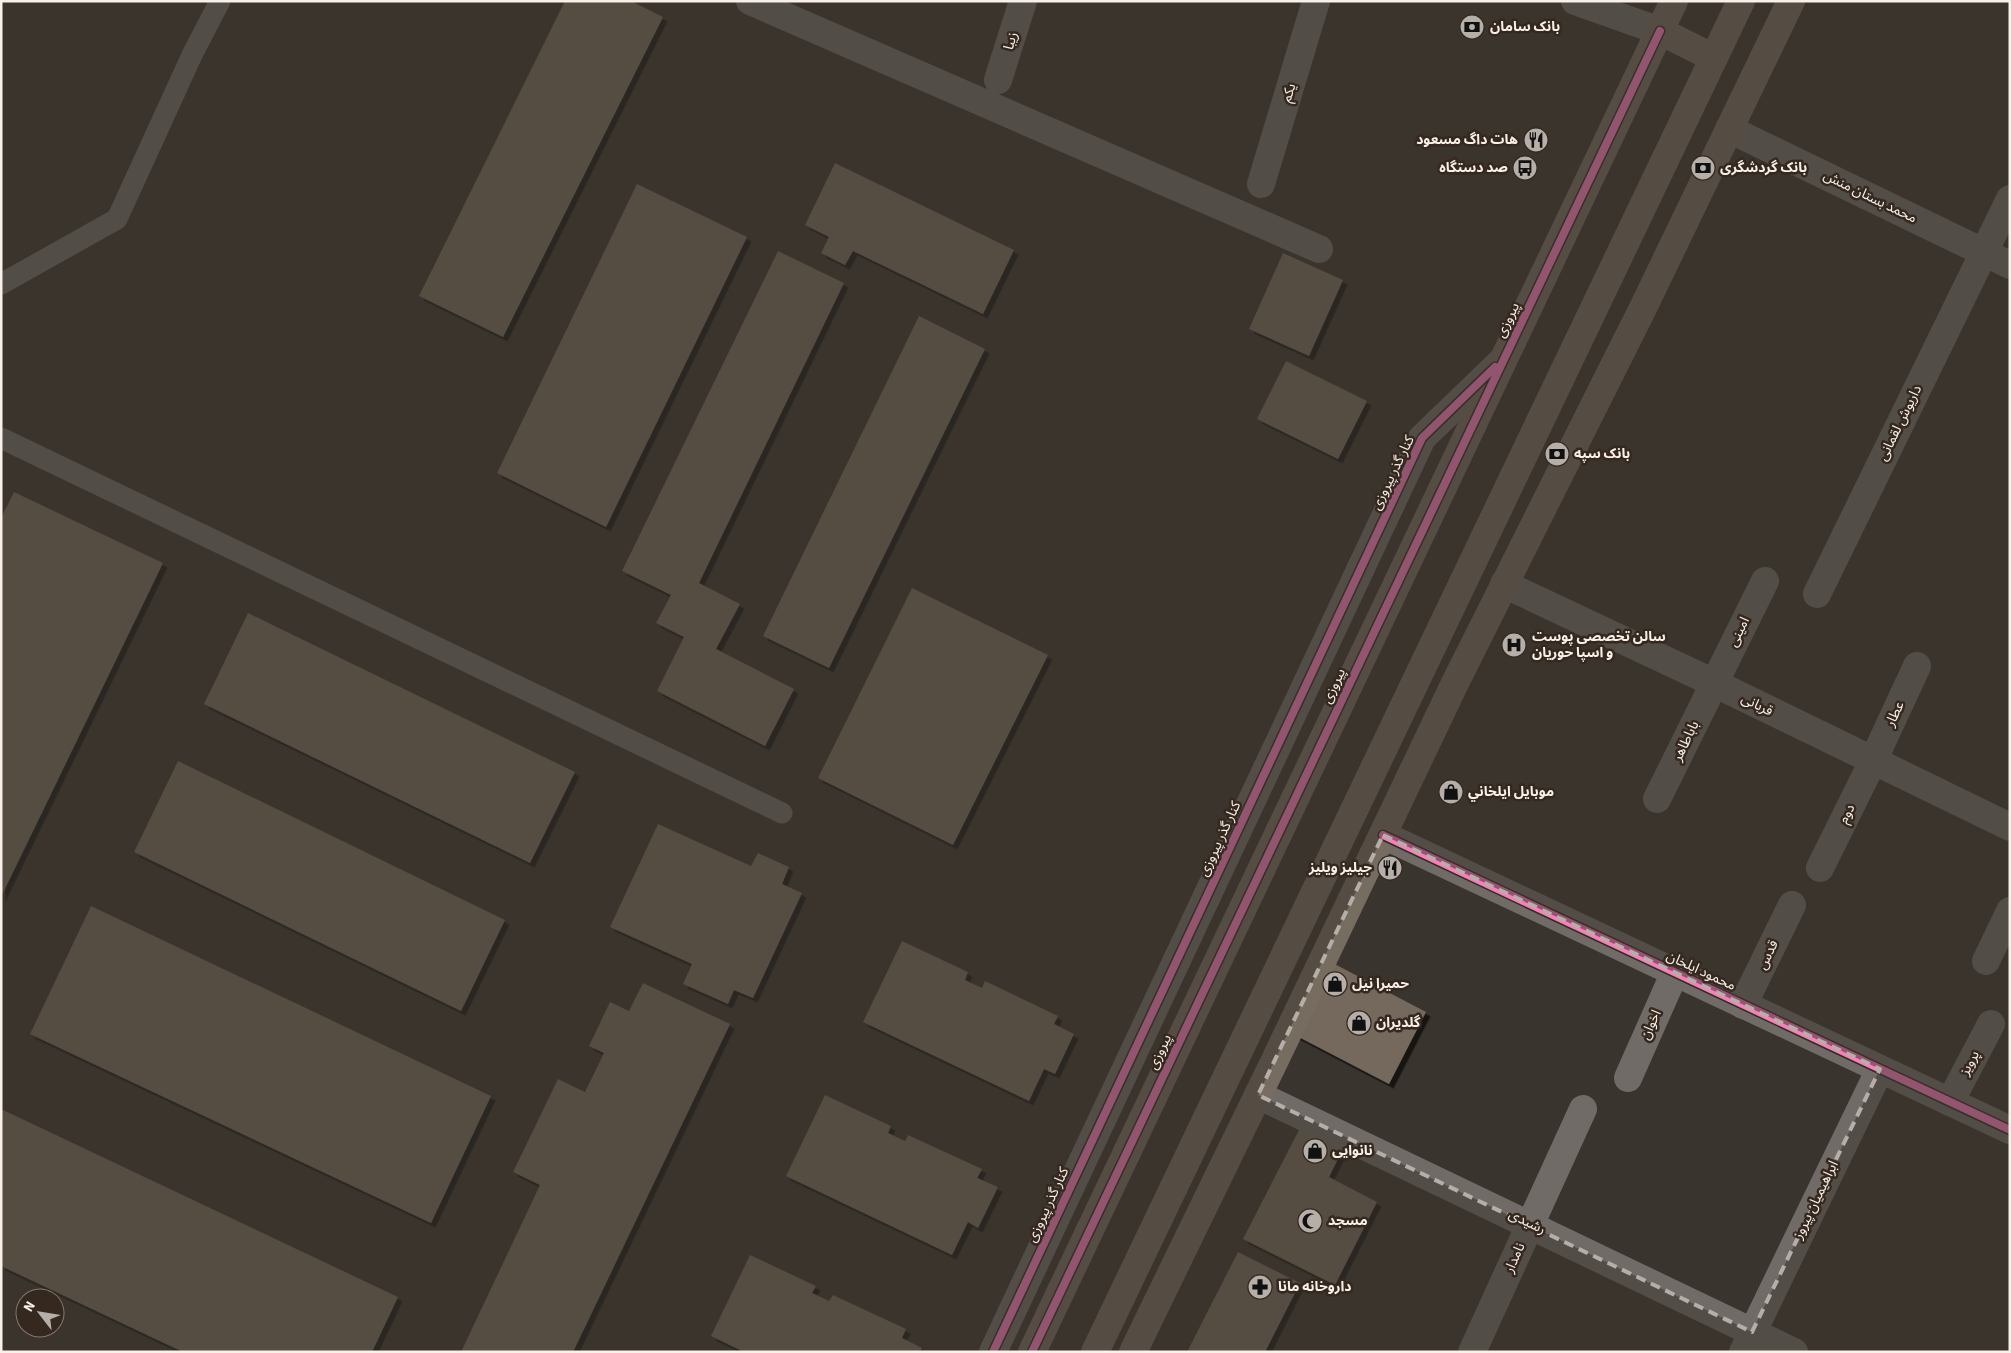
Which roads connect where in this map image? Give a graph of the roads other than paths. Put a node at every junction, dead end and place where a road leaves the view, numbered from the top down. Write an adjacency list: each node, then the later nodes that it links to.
1 (220, 1): 19 (lane)
2 (750, 1): 16 (street)
3 (1023, 1): 12 (street, زیبا)
4 (1316, 1): 14 (street, یکم)
5 (1575, 1): 9 (street)
6 (1674, 1): 10 (main road, پیروزی)
7 (1741, 1): 11 (main road)
8 (1792, 1): 13 (main road)
9 (1608, 7): 10 (street)
10 (1660, 31): 11 (main road); 20 (main road, پیروزی)
11 (1714, 58): 49 (main road)
12 (998, 80)
13 (1730, 129): 17 (street, محمد بستان منش); 23 (main road)
14 (1261, 184)
15 (2010, 200): 17 (street, داریوش لقمانی)
16 (1319, 250)
17 (1984, 253): 18 (street, محمد بستان منش); 24 (street, داریوش لقمانی)
18 (2010, 265)
19 (1, 284)
20 (1503, 360): 47 (street, کنار گذر پیروزی); 48 (main road, پیروزی)
21 (1, 438): 29 (lane)
22 (1765, 581): 26 (street, امینی)
23 (1504, 584): 26 (street, قربانی); 31 (main road)
24 (1817, 594)
25 (1917, 666): 27 (street, عطار)
26 (1714, 683): 27 (street, قربانی); 28 (street, باباطاهر)
27 (1873, 761): 30 (street, قربانی); 32 (street, دوم)
28 (1657, 800)
29 (782, 813)
30 (2010, 827)
31 (1383, 834): 36 (street, محمود ایلخان); 41 (main road)
32 (1820, 868)
33 (1792, 904): 37 (street, قدس)
34 (2010, 911): 35 (street)
35 (1986, 961)
36 (1675, 972): 37 (street, محمود ایلخان); 40 (street, اخوان)
37 (1744, 1005): 39 (street, محمود ایلخان)
38 (1991, 1024): 42 (street, پرویز)
39 (1880, 1069): 42 (street, محمود ایلخان); 46 (street, ابراهیمیان پیروز)
40 (1628, 1078)
41 (1258, 1095): 45 (street, رشیدی); 50 (main road)
42 (1950, 1102): 44 (street, محمود ایلخان)
43 (1584, 1109): 45 (street, نامدار)
44 (2010, 1130)
45 (1530, 1224): 46 (street, رشیدی); 51 (street, نامدار)
46 (1748, 1342): 52 (street, رشیدی)
47 (993, 1352)
48 (1032, 1352)
49 (1095, 1352)
50 (1133, 1352)
51 (1472, 1352)
52 (1794, 1352)

